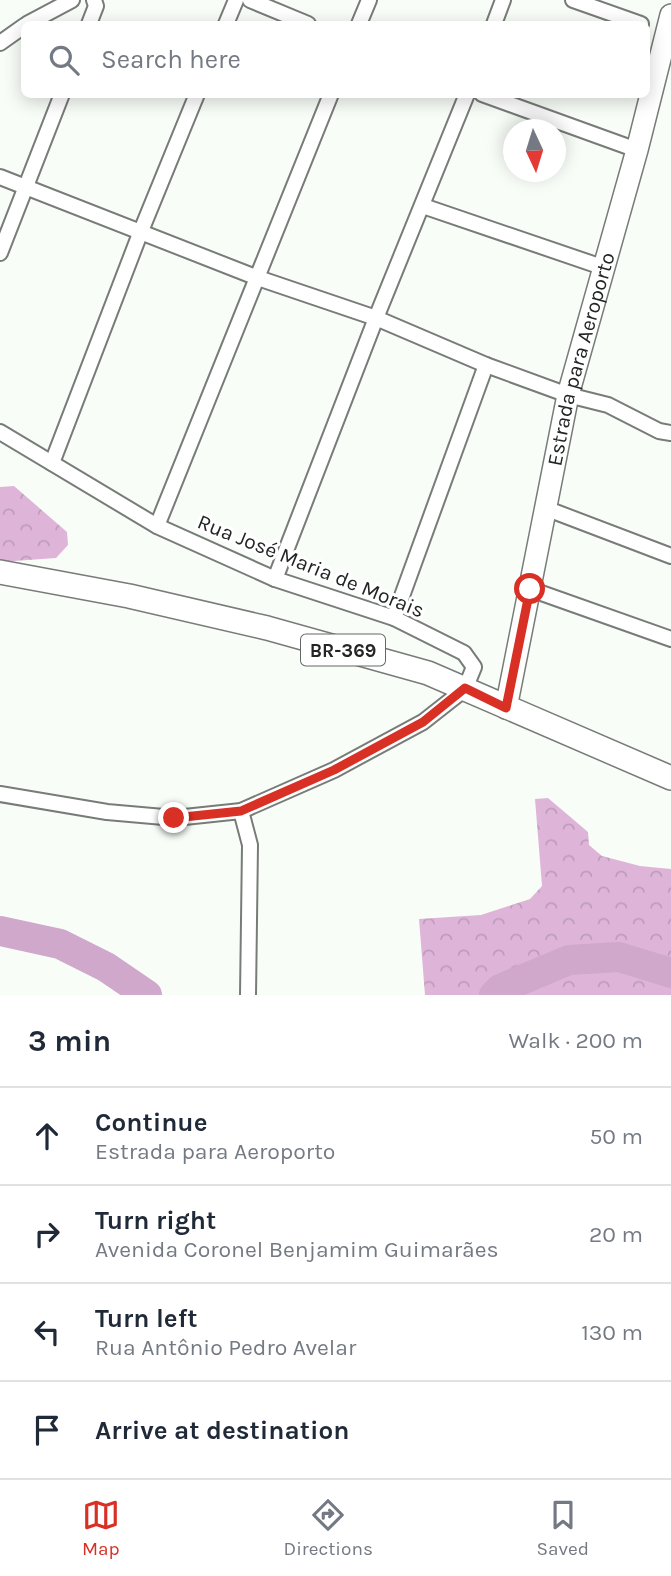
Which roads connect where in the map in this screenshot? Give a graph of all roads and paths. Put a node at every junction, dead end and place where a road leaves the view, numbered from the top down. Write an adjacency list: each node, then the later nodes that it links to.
1 (72, 0): 8 (street)
2 (94, 0): 9 (street)
3 (236, 0): 10 (street)
4 (250, 0): 11 (street)
5 (369, 0): 12 (street)
6 (503, 0): 13 (street)
7 (573, 0): 14 (street)
8 (33, 21)
9 (90, 21)
10 (227, 21)
11 (301, 21)
12 (360, 21)
13 (495, 21)
14 (632, 21)
15 (661, 25): 18 (street, Estrada para Aeroporto)
16 (21, 28): 17 (street)
17 (0, 43)
18 (650, 82)
19 (60, 98): 27 (street)
20 (195, 98): 29 (street)
21 (329, 98): 32 (street)
22 (465, 98): 28 (street)
23 (493, 98): 25 (street)
24 (647, 98): 25 (street, Estrada para Aeroporto)
25 (637, 150): 31 (street, Estrada para Aeroporto)
26 (0, 177): 27 (street)
27 (27, 187): 29 (street); 30 (street)
28 (424, 206): 31 (street); 33 (street)
29 (141, 231): 32 (street); 38 (street)
30 (0, 253)
31 (605, 268): 35 (street, Estrada para Aeroporto)
32 (258, 278): 33 (street); 40 (street)
33 (376, 318): 34 (street); 43 (street)
34 (486, 365): 35 (street); 45 (street)
35 (568, 395): 37 (street); 39 (street, Estrada para Aeroporto)
36 (0, 432): 38 (street, Rua José Maria de Morais)
37 (671, 433)
38 (52, 463): 40 (street, Rua José Maria de Morais)
39 (545, 508): 41 (street); 44 (street, Estrada para Aeroporto)
40 (157, 526): 43 (street, Rua José Maria de Morais)
41 (671, 556)
42 (0, 572): 47 (main road, BR-369)
43 (275, 579): 45 (street, Rua José Maria de Morais)
44 (530, 589): 46 (street); 48 (street, Estrada para Aeroporto)
45 (394, 618): 47 (street, Rua José Maria de Morais)
46 (671, 639)
47 (465, 688): 48 (main road, BR-369); 51 (street)
48 (506, 708): 49 (main road, BR-369)
49 (671, 778)
50 (0, 794): 51 (street)
51 (241, 811): 52 (street)
52 (248, 995)

